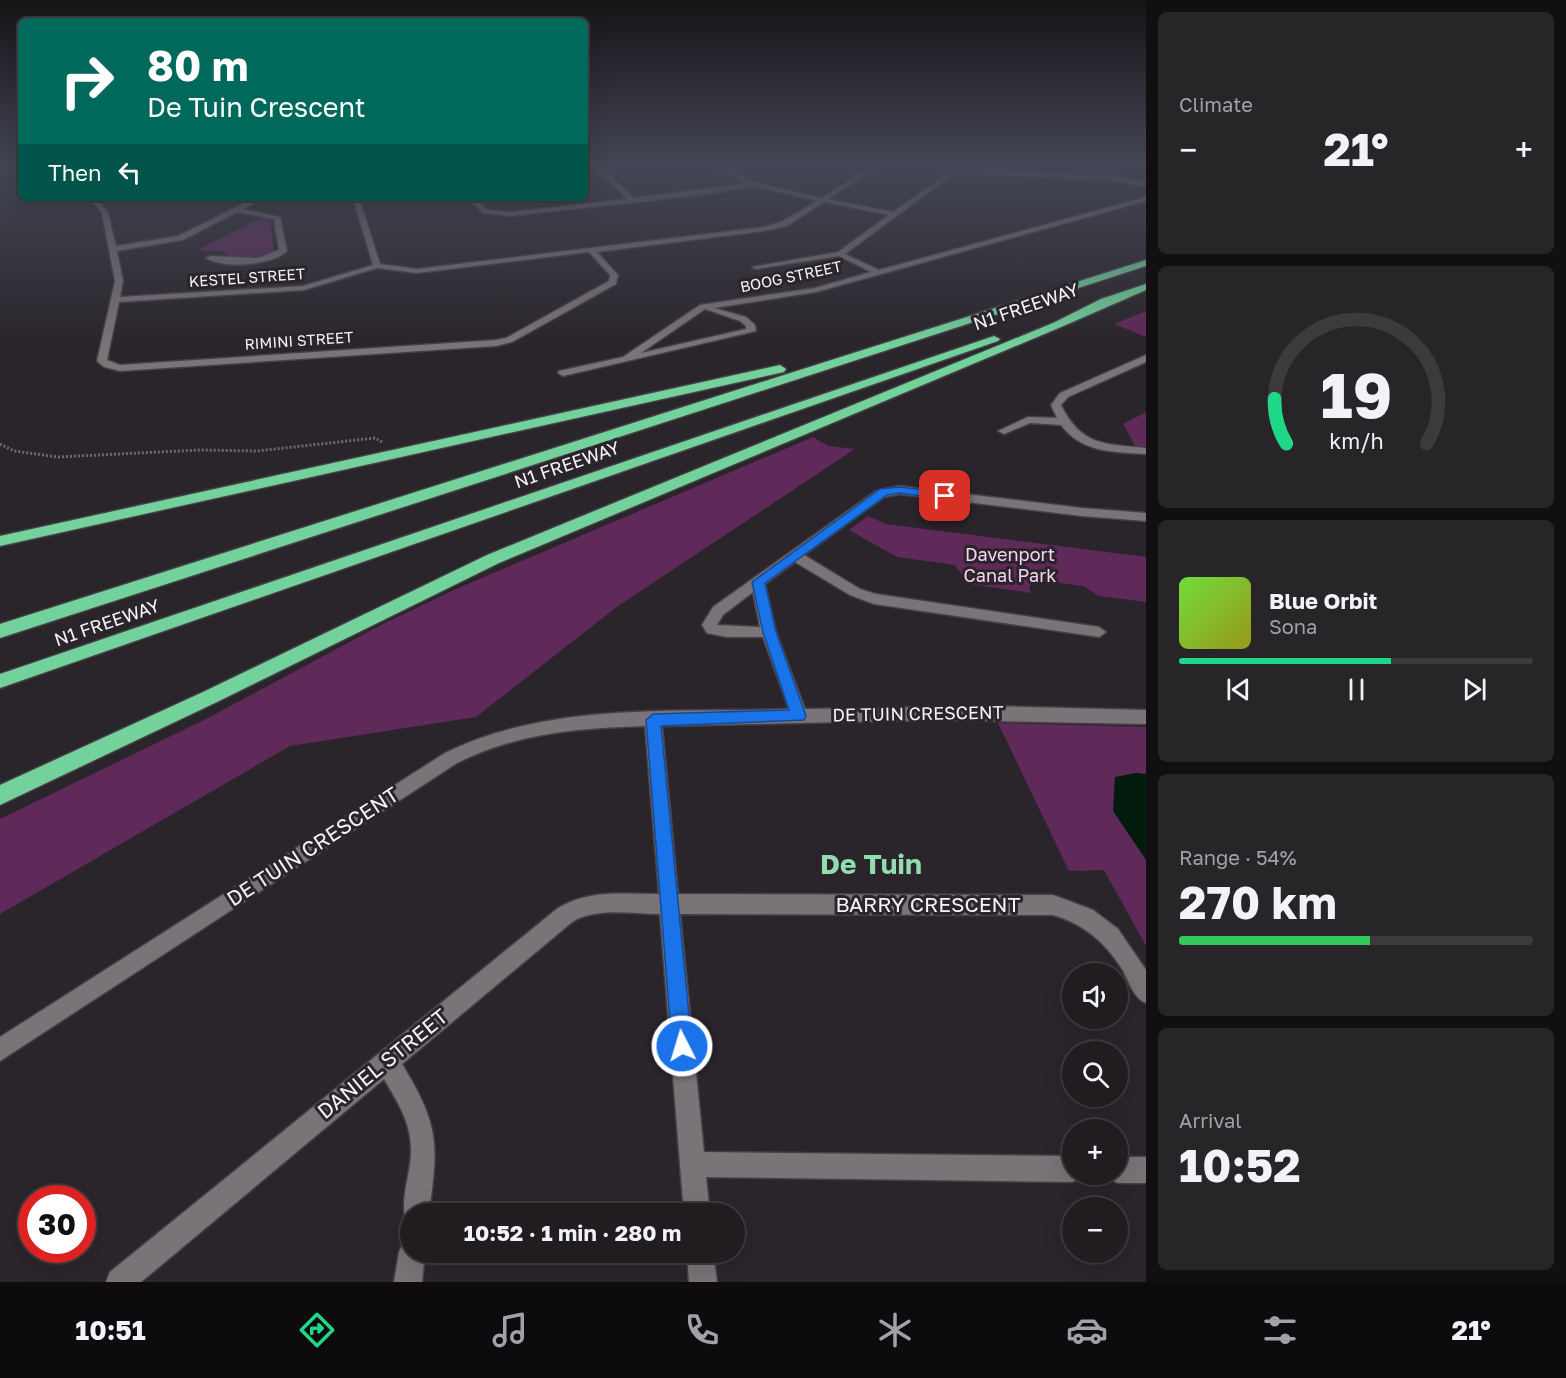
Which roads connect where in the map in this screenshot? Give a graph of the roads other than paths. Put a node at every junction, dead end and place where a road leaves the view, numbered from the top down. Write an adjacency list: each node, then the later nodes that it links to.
1 (107, 225): 8 (street, RIMINI STREET)
2 (207, 225): 8 (street)
3 (278, 225): 11 (street)
4 (366, 225): 13 (street)
5 (781, 225): 9 (street)
6 (878, 225): 10 (street)
7 (1050, 225): 15 (street, BOOG STREET)
8 (112, 249): 19 (street, RIMINI STREET)
9 (591, 250): 13 (street); 19 (street, RIMINI STREET)
10 (840, 254): 14 (street); 15 (street)
11 (210, 258)
12 (1146, 262): 18 (highway, N1 FREEWAY)
13 (377, 266): 19 (street, KESTEL STREET)
14 (756, 267)
15 (876, 272): 20 (street, BOOG STREET)
16 (1146, 287): 17 (highway, N1 FREEWAY)
17 (1117, 297): 34 (highway, N1 FREEWAY); 38 (highway)
18 (1036, 298): 28 (highway); 31 (highway, N1 FREEWAY)
19 (117, 300)
20 (703, 307): 21 (street, BOOG STREET); 21 (street)
21 (627, 358): 23 (street)
22 (1146, 358): 24 (street)
23 (563, 372)
24 (1064, 422): 25 (street); 26 (street)
25 (1004, 431)
26 (1146, 451)
27 (1146, 517): 29 (street)
28 (0, 540)
29 (796, 556): 30 (street); 33 (street)
30 (758, 582): 32 (street); 32 (street)
31 (0, 631)
32 (769, 632): 35 (street)
33 (1099, 632)
34 (0, 681)
35 (799, 716): 36 (street, DE TUIN CRESCENT); 37 (street, DE TUIN CRESCENT)
36 (1146, 717)
37 (653, 720): 39 (street); 41 (street, DE TUIN CRESCENT)
38 (0, 795)
39 (669, 904): 40 (street, BARRY CRESCENT); 42 (street, DANIEL STREET); 43 (street)
40 (1146, 992)
41 (0, 1050)
42 (387, 1061): 47 (street); 51 (street, DANIEL STREET)
43 (692, 1164): 44 (street); 48 (street)
44 (1062, 1169)
45 (1128, 1170): 46 (street)
46 (1146, 1170)
47 (417, 1203)
48 (696, 1203)
49 (411, 1263): 52 (street)
50 (701, 1263): 53 (street)
51 (120, 1282)
52 (408, 1282)
53 (703, 1282)

